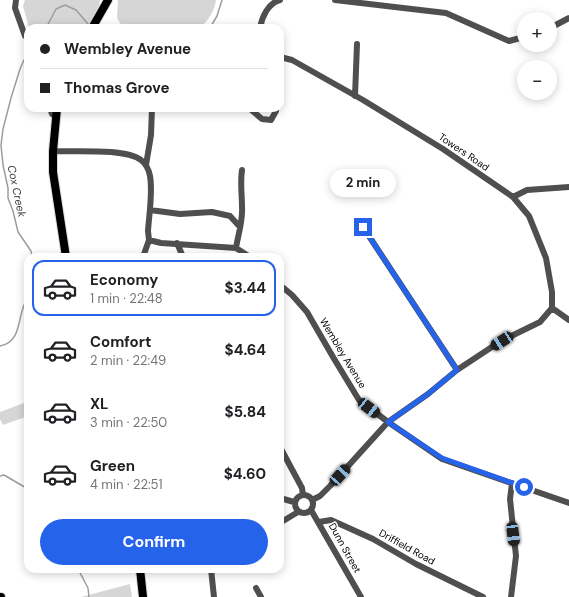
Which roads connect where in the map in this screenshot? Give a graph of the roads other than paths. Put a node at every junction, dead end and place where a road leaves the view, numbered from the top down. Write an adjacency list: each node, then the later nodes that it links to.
1 (16, 0): 9 (street)
2 (108, 0): 6 (main road)
3 (280, 0): 7 (street)
4 (335, 0): 10 (street)
5 (569, 18): 8 (street)
6 (95, 24)
7 (261, 24)
8 (557, 24)
9 (24, 29)
10 (517, 39)
11 (357, 44): 13 (street)
12 (284, 58): 13 (street, Towers Road)
13 (355, 96): 22 (street, Towers Road)
14 (56, 112): 18 (main road)
15 (152, 112): 19 (street)
16 (254, 112): 17 (street)
17 (275, 112)
18 (53, 151): 19 (street); 29 (main road)
19 (146, 165): 23 (street)
20 (242, 170): 24 (street)
21 (569, 187): 22 (street)
22 (513, 197): 34 (street, Towers Road)
23 (150, 210): 24 (street); 26 (street)
24 (240, 227): 28 (street)
25 (363, 227): 36 (street)
26 (149, 240): 27 (street); 30 (street)
27 (177, 243): 28 (street); 31 (street)
28 (236, 248): 32 (street)
29 (65, 253)
30 (144, 253)
31 (181, 253)
32 (244, 253)
33 (284, 288): 37 (street, Wembley Avenue)
34 (552, 308): 35 (street); 36 (street)
35 (569, 320)
36 (457, 370): 37 (street)
37 (388, 422): 39 (street, Wembley Avenue); 42 (street)
38 (284, 454): 40 (street)
39 (512, 483): 44 (street, Wembley Avenue); 57 (street)
40 (303, 495): 42 (street); 43 (street)
41 (284, 499): 43 (street)
42 (312, 500): 45 (street)
43 (294, 502): 46 (street)
44 (569, 503)
45 (311, 510): 46 (street); 48 (street, Dunn Street)
46 (298, 512): 47 (street)
47 (284, 520)
48 (319, 522): 55 (street, Dunn Street); 56 (street, Driffield Road)
49 (140, 573): 52 (main road)
50 (211, 573): 53 (street)
51 (256, 588): 54 (street)
52 (143, 597)
53 (214, 597)
54 (261, 597)
55 (361, 597)
56 (483, 597)
57 (511, 597)

